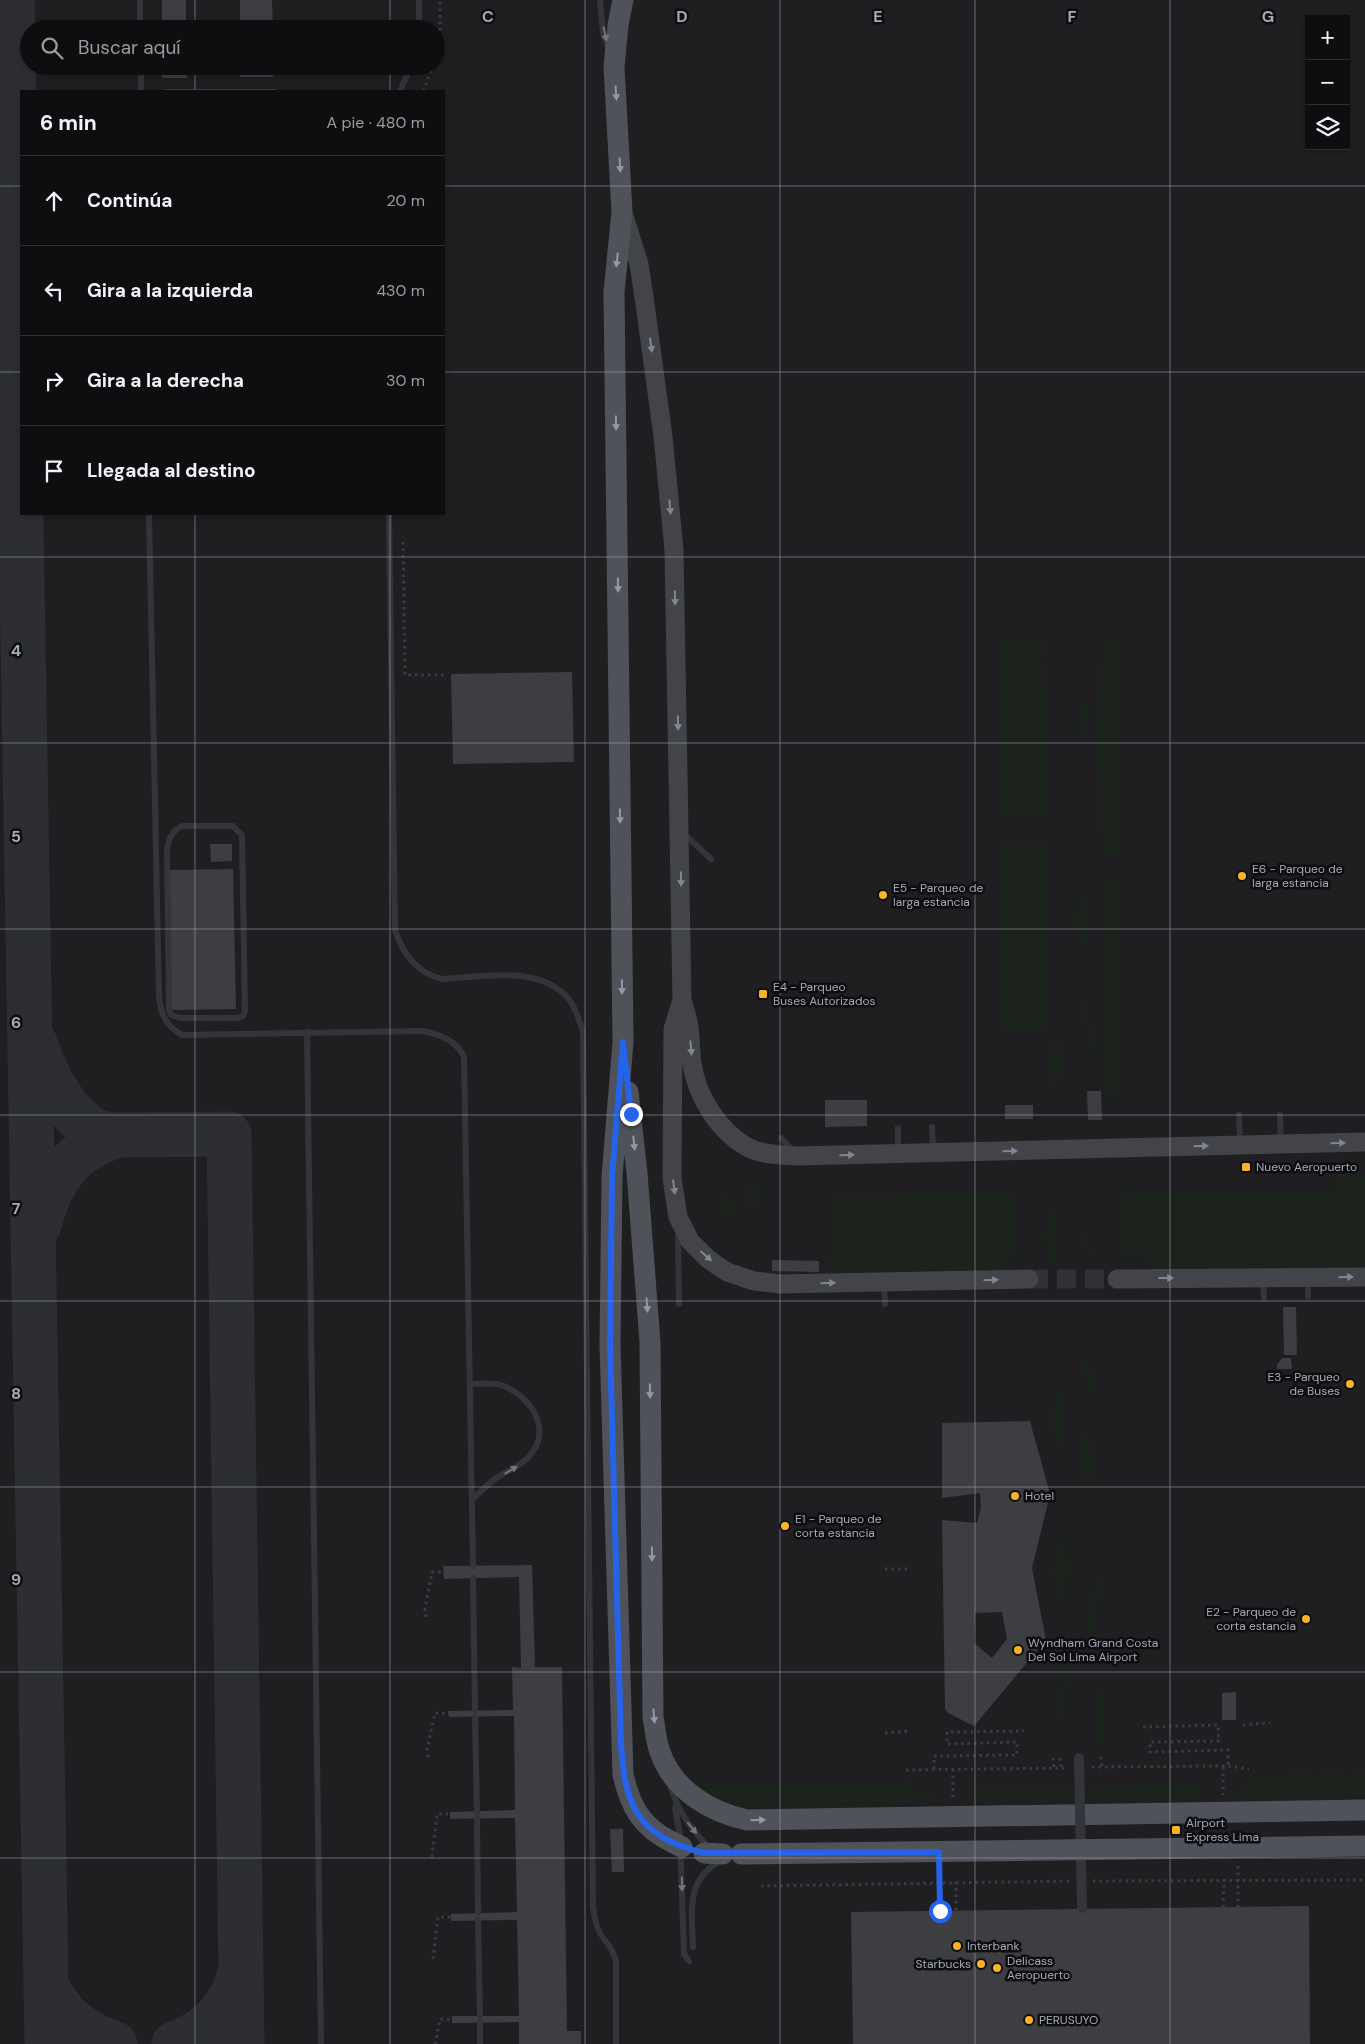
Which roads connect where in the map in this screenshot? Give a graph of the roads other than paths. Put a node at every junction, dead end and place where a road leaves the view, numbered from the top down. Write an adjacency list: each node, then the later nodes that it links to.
1 (140, 0): 5 (lane)
2 (419, 0): 6 (lane)
3 (600, 0): 7 (lane, one-way to 7)
4 (623, 0): 7 (main road)
5 (140, 20)
6 (419, 20)
7 (614, 67): 12 (main road, one-way to 12)
8 (141, 75): 10 (lane)
9 (407, 75): 11 (lane)
10 (142, 90)
11 (400, 90)
12 (622, 212): 15 (main road, one-way to 15); 21 (main road, one-way to 21)
13 (149, 515): 18 (lane)
14 (389, 515): 62 (lane)
15 (680, 830): 16 (lane); 19 (main road, one-way to 19)
16 (711, 860)
17 (168, 918): 17 (lane); 18 (lane)
18 (158, 919): 20 (lane)
19 (682, 1000): 32 (main road, one-way to 32); 33 (main road, one-way to 33)
20 (307, 1032): 44 (lane); 60 (lane)
21 (623, 1042): 48 (main road, one-way to 48); 53 (main road, bridge)
22 (1239, 1115): 29 (lane)
23 (1280, 1115): 28 (lane)
24 (932, 1127): 30 (lane)
25 (898, 1128): 31 (lane)
26 (781, 1138): 32 (lane)
27 (1365, 1142): 28 (main road, one-way to 27)
28 (1281, 1145): 29 (main road)
29 (1241, 1146): 30 (main road, one-way to 29)
30 (933, 1153): 31 (main road)
31 (898, 1154): 32 (main road, one-way to 31)
32 (798, 1156)
33 (678, 1217): 39 (main road, one-way to 39); 42 (lane)
34 (1365, 1277): 37 (main road, one-way to 34)
35 (1117, 1278): 36 (main road, one-way to 36)
36 (1263, 1278): 37 (main road); 41 (lane)
37 (1308, 1278): 40 (lane)
38 (1029, 1279): 39 (main road, one-way to 38)
39 (884, 1282): 43 (lane)
40 (1308, 1297)
41 (1264, 1298)
42 (679, 1304)
43 (884, 1304)
44 (470, 1384): 45 (lane); 45 (lane, one-way to 44)
45 (472, 1499): 46 (lane)
46 (473, 1566)
47 (473, 1578): 61 (lane)
48 (660, 1752): 50 (lane); 51 (main road, one-way to 51)
49 (1079, 1758): 57 (street, bridge)
50 (674, 1801): 58 (lane, one-way to 58); 59 (lane, one-way to 59)
51 (1365, 1810)
52 (1365, 1846): 53 (main road, bridge)
53 (1236, 1852): 54 (lane)
54 (1365, 1853)
55 (1077, 1858): 56 (lane)
56 (1087, 1858)
57 (1082, 1908)
58 (693, 1947)
59 (689, 1961)
60 (321, 2044)
61 (480, 2044)
62 (616, 2044)

